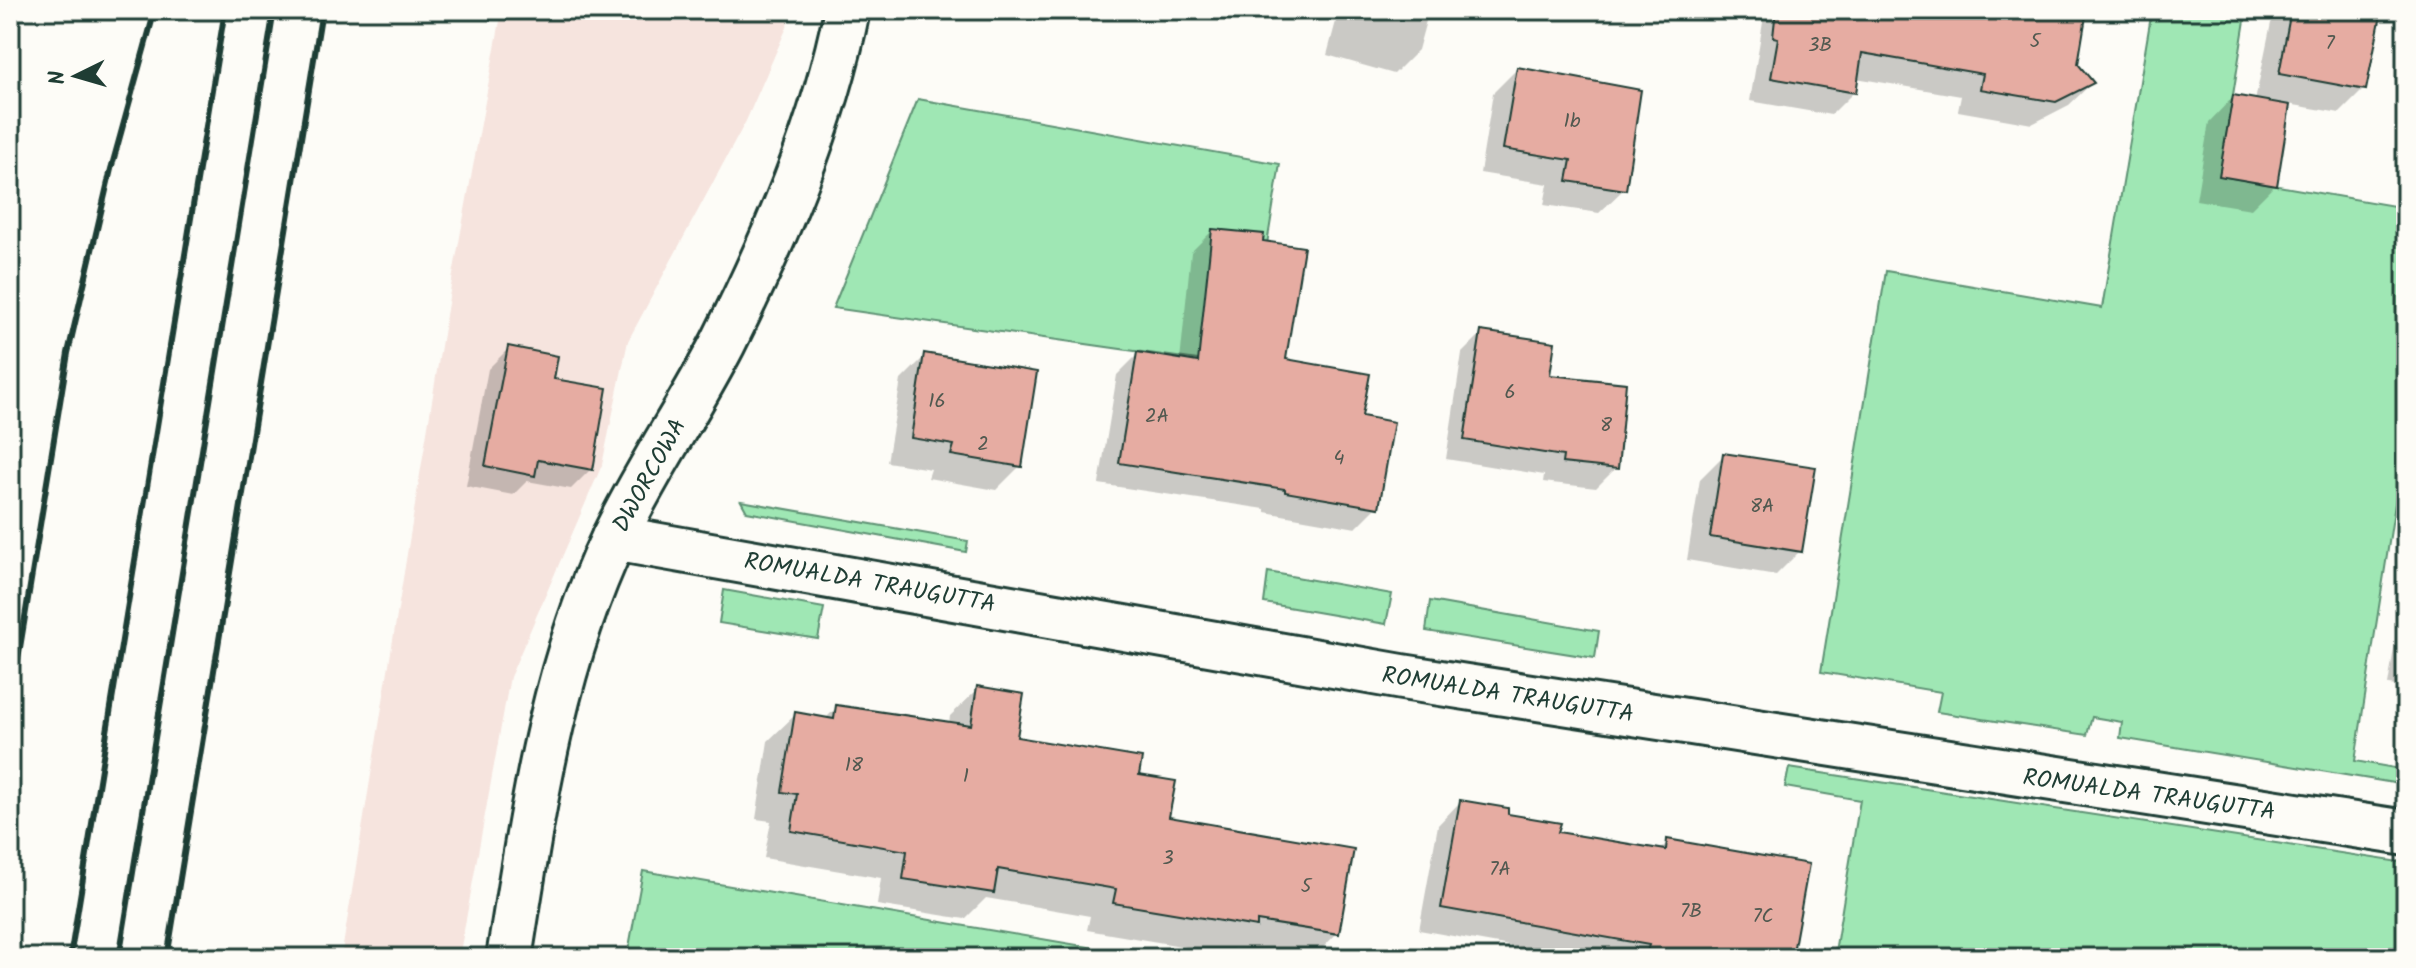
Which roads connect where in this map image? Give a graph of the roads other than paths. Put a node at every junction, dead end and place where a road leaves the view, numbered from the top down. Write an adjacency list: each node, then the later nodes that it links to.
1 (847, 10): 2 (street, DWORCOWA)
2 (614, 538): 3 (street, ROMUALDA TRAUGUTTA); 4 (street, DWORCOWA)
3 (2406, 833)
4 (509, 958)

